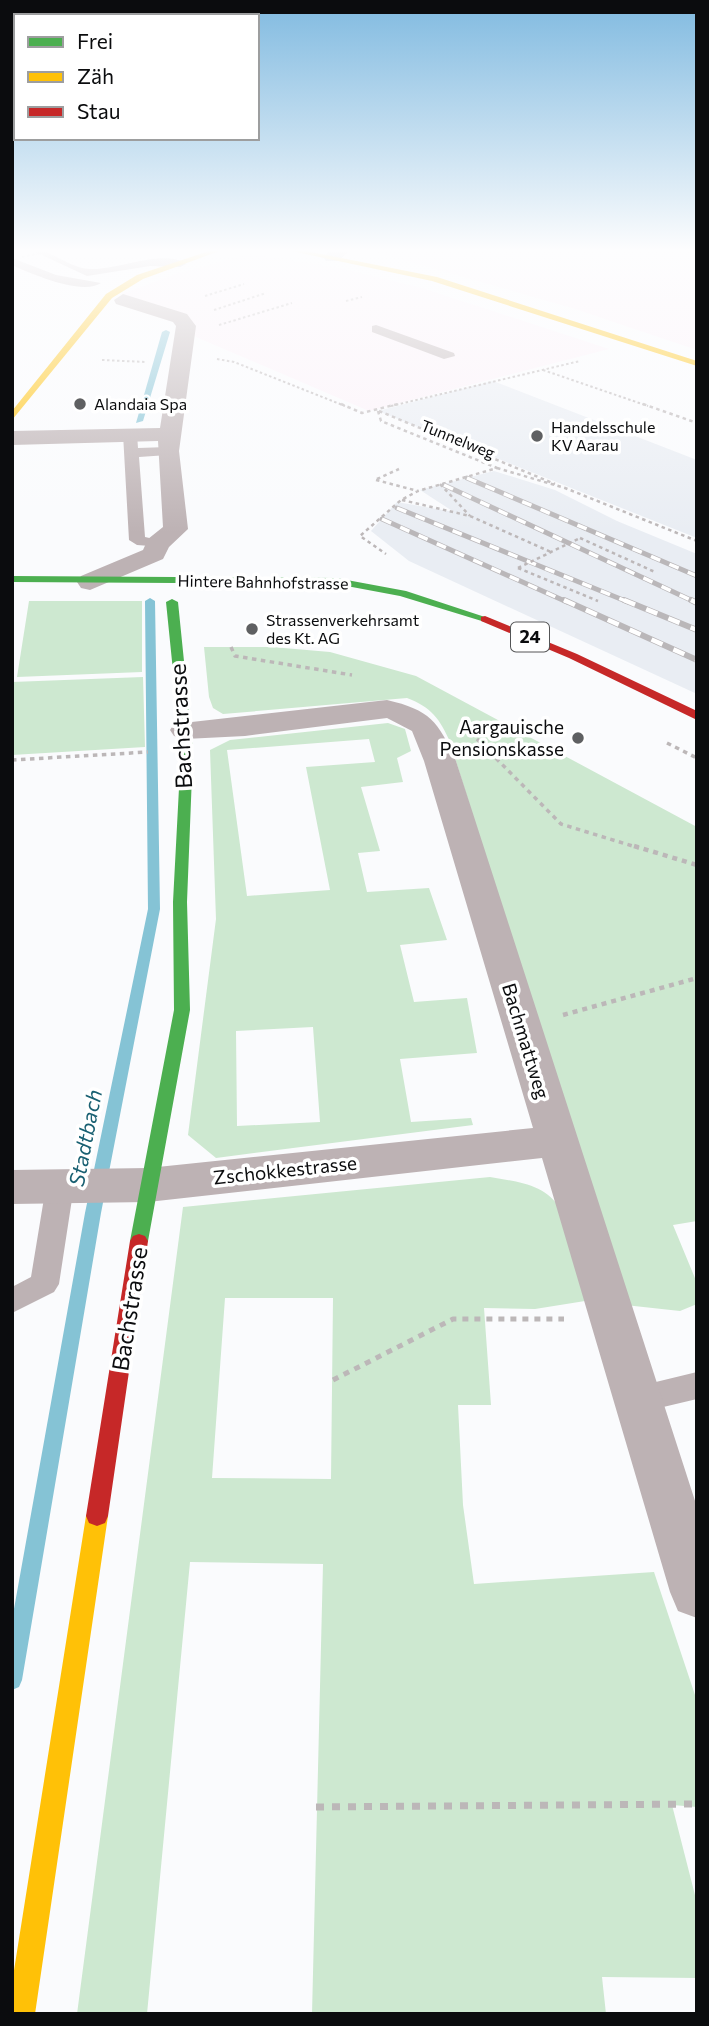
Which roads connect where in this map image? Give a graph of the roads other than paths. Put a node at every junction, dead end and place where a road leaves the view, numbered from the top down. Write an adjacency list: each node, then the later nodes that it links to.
1 (70, 344): 7 (main road)
2 (183, 344): 9 (street)
3 (415, 344): 5 (lane)
4 (636, 344): 6 (main road)
5 (449, 356)
6 (697, 364)
7 (12, 417)
8 (12, 438): 10 (street)
9 (170, 442): 10 (street); 11 (street)
10 (130, 444): 11 (lane)
11 (157, 544): 13 (street)
12 (12, 579): 13 (main road, Hintere Bahnhofstrasse / 24)
13 (90, 582): 15 (main road, Hintere Bahnhofstrasse / 24)
14 (172, 602): 16 (main road, Bachstrasse)
15 (697, 716)
16 (185, 730): 17 (street, Bachmattweg); 18 (main road, Bachstrasse)
17 (557, 1141): 18 (street, Zschokkestrasse); 22 (street, Bachmattweg)
18 (99, 1185): 19 (street, Zschokkestrasse); 20 (lane); 24 (main road, Bachstrasse)
19 (12, 1187)
20 (12, 1301)
21 (697, 1385): 22 (lane)
22 (638, 1399): 23 (street, Bachmattweg)
23 (697, 1592)
24 (20, 2014)

